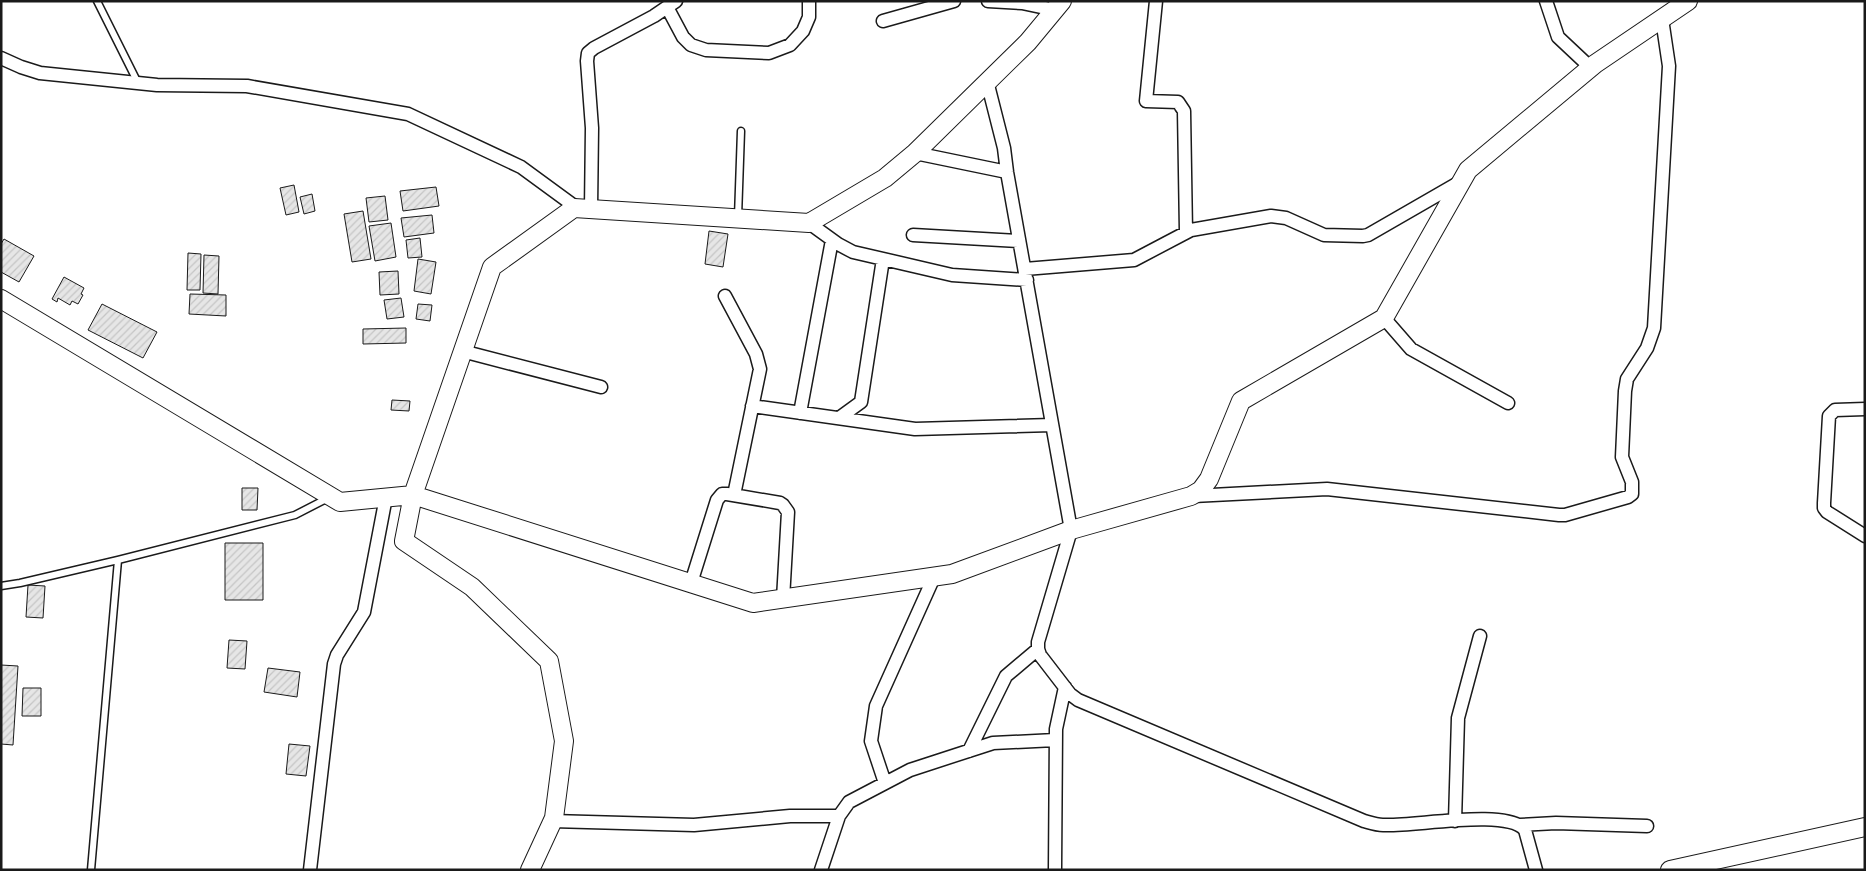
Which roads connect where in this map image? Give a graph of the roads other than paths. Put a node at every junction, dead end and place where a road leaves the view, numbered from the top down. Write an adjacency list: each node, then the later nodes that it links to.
1 (97, 1): 15 (lane)
2 (809, 1): 8 (street)
3 (954, 1): 11 (street)
4 (988, 1): 9 (street)
5 (1156, 1): 23 (street)
6 (1546, 1): 13 (street)
7 (1688, 1): 10 (street)
8 (672, 4): 20 (street)
9 (1059, 6): 14 (street)
10 (1662, 19): 13 (street); 43 (street)
11 (883, 21)
12 (1, 58): 15 (street)
13 (1591, 68): 19 (street)
14 (987, 81): 17 (street); 18 (street)
15 (138, 83): 20 (street)
16 (741, 131): 21 (lane)
17 (915, 153): 18 (street); 22 (street)
18 (1006, 172): 26 (street)
19 (1463, 181): 23 (street); 31 (street)
20 (584, 208): 21 (street); 32 (street)
21 (738, 218): 22 (street)
22 (809, 223): 25 (street)
23 (1186, 232): 28 (street)
24 (913, 235): 26 (street)
25 (832, 240): 27 (street); 37 (street)
26 (1020, 241): 28 (street)
27 (883, 259): 28 (street); 38 (street)
28 (1026, 275): 39 (street)
29 (725, 296): 35 (street)
30 (1, 299): 42 (street)
31 (1384, 318): 34 (street); 43 (street)
32 (462, 351): 33 (street); 40 (street)
33 (601, 387)
34 (1508, 403)
35 (752, 406): 37 (street); 41 (street)
36 (1865, 409): 46 (street)
37 (800, 413): 38 (street)
38 (839, 418): 39 (street)
39 (1052, 425): 45 (street)
40 (413, 495): 44 (street); 49 (street); 59 (street)
41 (734, 495): 49 (street); 51 (street)
42 (331, 496): 44 (street); 47 (lane)
43 (1191, 496): 45 (street)
44 (386, 497): 65 (street)
45 (1071, 530): 48 (street); 53 (street)
46 (1865, 536)
47 (118, 560): 50 (lane); 64 (lane)
48 (934, 577): 51 (street); 57 (street)
49 (691, 583): 51 (street)
50 (1, 586)
51 (783, 599)
52 (1480, 636): 60 (street)
53 (1038, 649): 54 (street); 56 (street)
54 (1065, 687): 55 (street); 60 (street)
55 (1056, 740): 56 (street); 68 (street)
56 (969, 751): 57 (street)
57 (885, 783): 58 (street)
58 (839, 816): 59 (street); 67 (street)
59 (552, 821): 66 (street)
60 (1455, 821): 61 (street)
61 (1520, 825): 62 (street); 69 (street)
62 (1647, 826)
63 (1865, 827): 70 (street)
64 (92, 870)
65 (310, 870)
66 (530, 870)
67 (821, 870)
68 (1055, 870)
69 (1536, 870)
70 (1670, 870)

